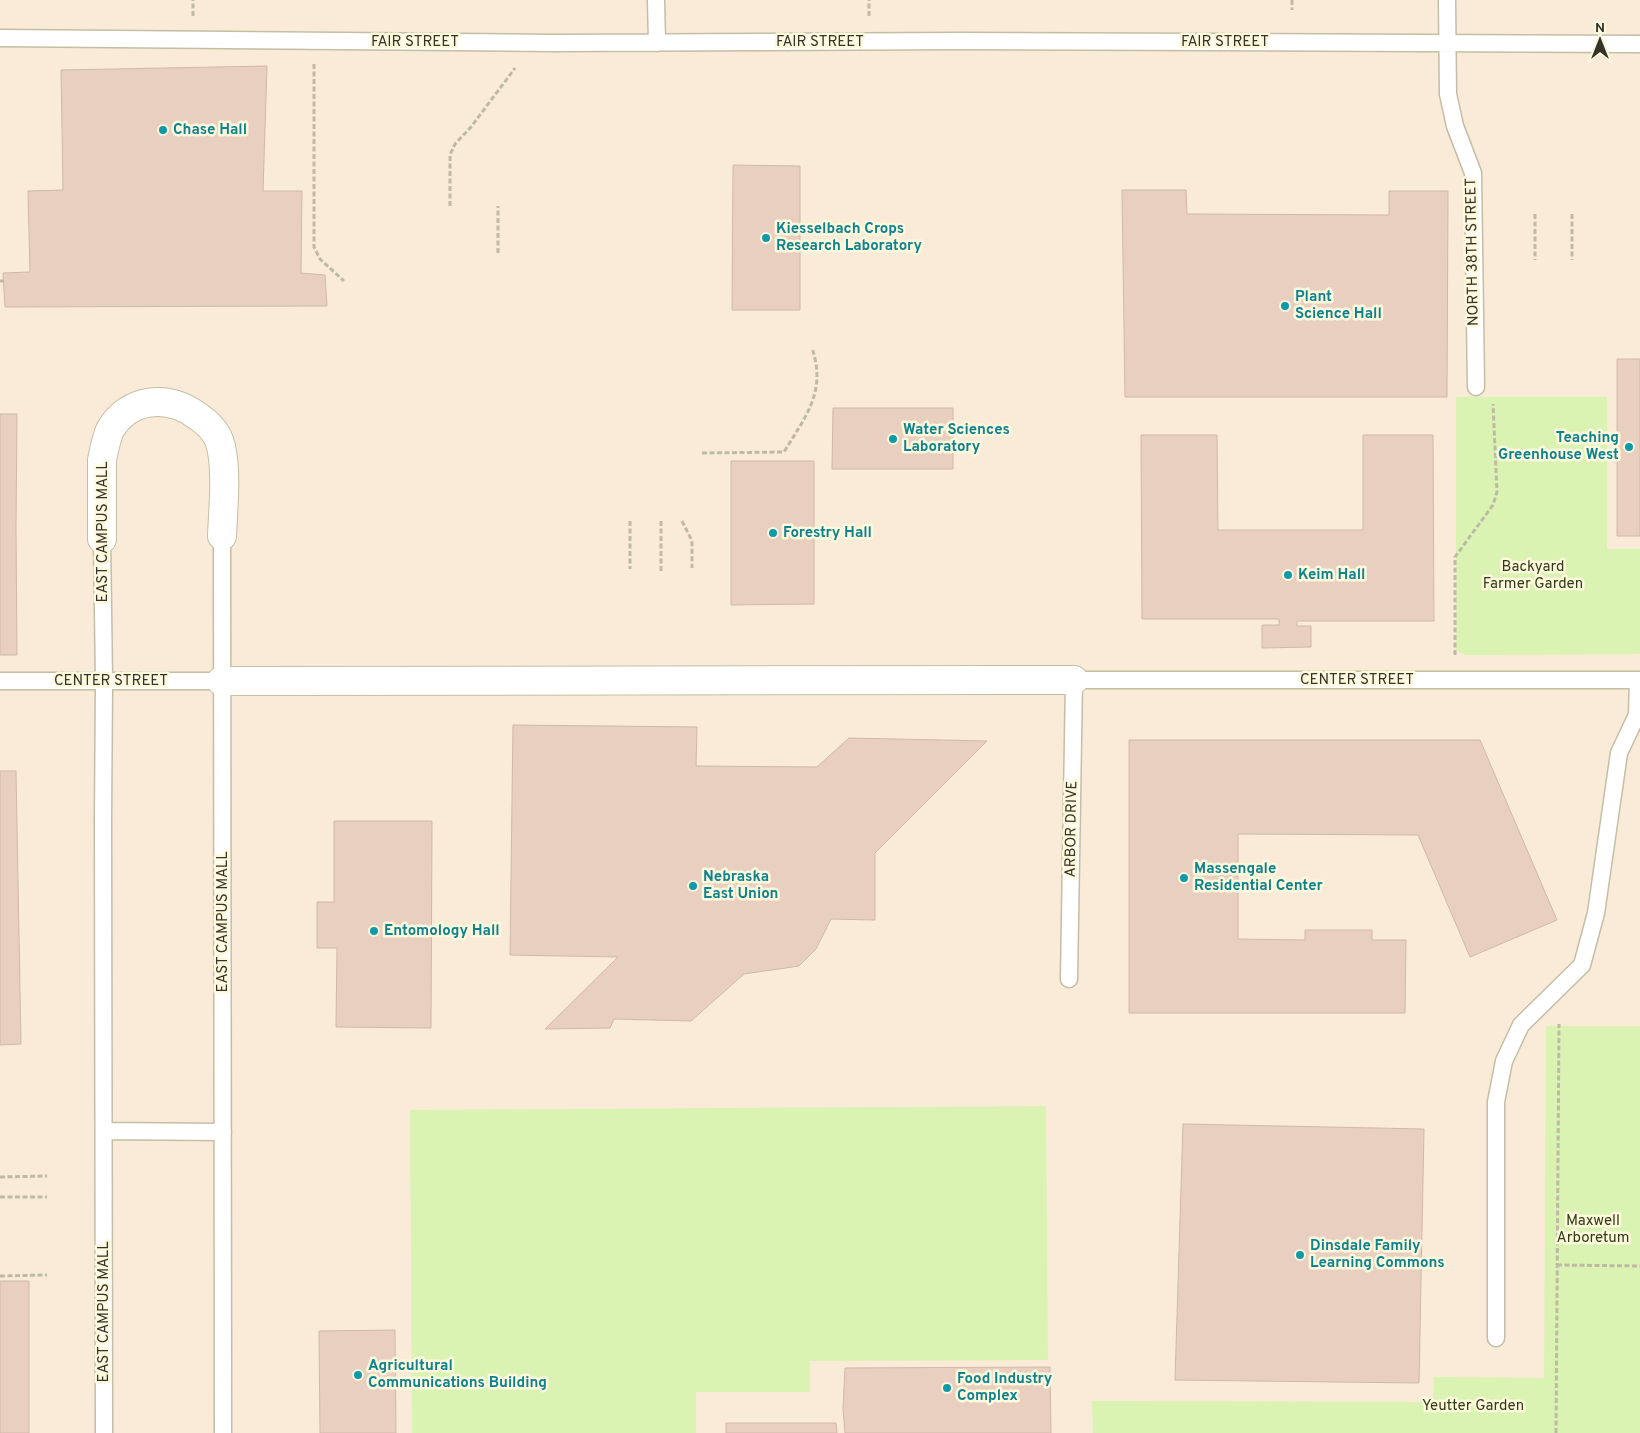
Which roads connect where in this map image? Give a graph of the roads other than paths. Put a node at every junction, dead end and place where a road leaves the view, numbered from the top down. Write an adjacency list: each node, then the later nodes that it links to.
1 (656, 0): 4 (lane)
2 (1447, 0): 5 (lane, NORTH 38TH STREET)
3 (0, 38): 4 (lane, FAIR STREET)
4 (657, 43): 5 (lane, FAIR STREET)
5 (1447, 44): 6 (lane, FAIR STREET); 7 (lane, NORTH 38TH STREET)
6 (1640, 44)
7 (1476, 387)
8 (222, 536): 9 (street, EAST CAMPUS MALL); 14 (lane, EAST CAMPUS MALL)
9 (102, 539): 13 (lane, EAST CAMPUS MALL)
10 (1074, 680): 11 (lane, CENTER STREET); 14 (street); 15 (lane, ARBOR DRIVE)
11 (1639, 680): 18 (lane)
12 (0, 681): 13 (lane, CENTER STREET)
13 (104, 681): 14 (lane, CENTER STREET); 16 (lane, EAST CAMPUS MALL)
14 (222, 681): 17 (lane, EAST CAMPUS MALL)
15 (1069, 979)
16 (104, 1131): 17 (lane); 19 (lane, EAST CAMPUS MALL)
17 (223, 1132): 20 (lane, EAST CAMPUS MALL)
18 (1496, 1338)
19 (104, 1433)
20 (223, 1433)

